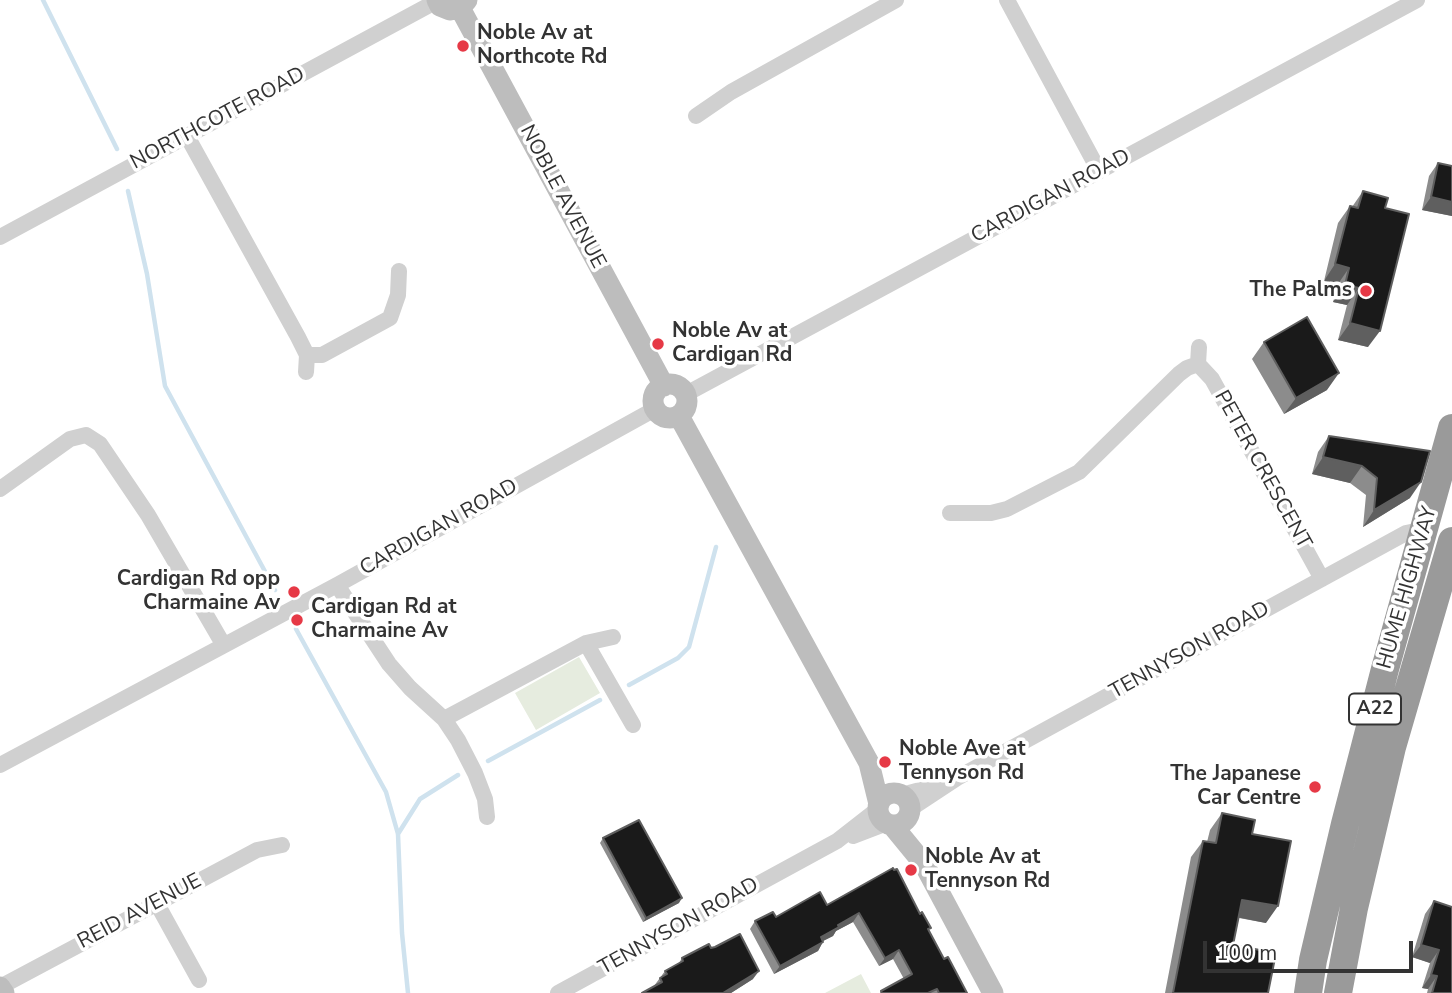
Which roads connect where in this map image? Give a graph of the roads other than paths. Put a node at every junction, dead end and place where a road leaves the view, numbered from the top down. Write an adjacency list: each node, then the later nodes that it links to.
1 (896, 0): 6 (street)
2 (1007, 0): 8 (street)
3 (1417, 0): 8 (street, CARDIGAN ROAD)
4 (437, 1): 5 (street); 7 (street, NORTHCOTE ROAD)
5 (463, 4): 15 (street, NOBLE AVENUE)
6 (696, 116)
7 (187, 136): 9 (street, NORTHCOTE ROAD); 12 (street)
8 (1099, 171): 16 (street, CARDIGAN ROAD)
9 (0, 237)
10 (399, 271): 12 (street)
11 (1199, 347): 13 (street)
12 (307, 355): 14 (street)
13 (1198, 364): 21 (street); 24 (street, PETER CRESCENT)
14 (306, 372)
15 (664, 386): 16 (street); 17 (street)
16 (686, 394): 18 (street)
17 (655, 410): 18 (street); 25 (street, CARDIGAN ROAD)
18 (678, 416): 32 (street)
19 (1452, 428): 22 (highway, HUME HIGHWAY / A22)
20 (0, 489): 28 (street)
21 (950, 513)
22 (1425, 530): 24 (street, TENNYSON ROAD); 41 (highway, HUME HIGHWAY / A22)
23 (1452, 541): 42 (highway, HUME HIGHWAY / A22)
24 (1322, 579): 32 (street, TENNYSON ROAD)
25 (337, 585): 28 (street, CARDIGAN ROAD); 29 (street)
26 (613, 637): 27 (street)
27 (586, 643): 29 (street); 30 (street)
28 (223, 644): 31 (street, CARDIGAN ROAD)
29 (444, 719): 33 (street)
30 (633, 725)
31 (0, 765)
32 (894, 809): 39 (street, TENNYSON ROAD); 40 (street)
33 (487, 817)
34 (282, 845): 35 (street, REID AVENUE)
35 (156, 902): 36 (street); 37 (street, REID AVENUE)
36 (199, 980)
37 (0, 987): 38 (street)
38 (4, 993)
39 (558, 993)
40 (993, 993)
41 (1308, 993)
42 (1338, 993)

